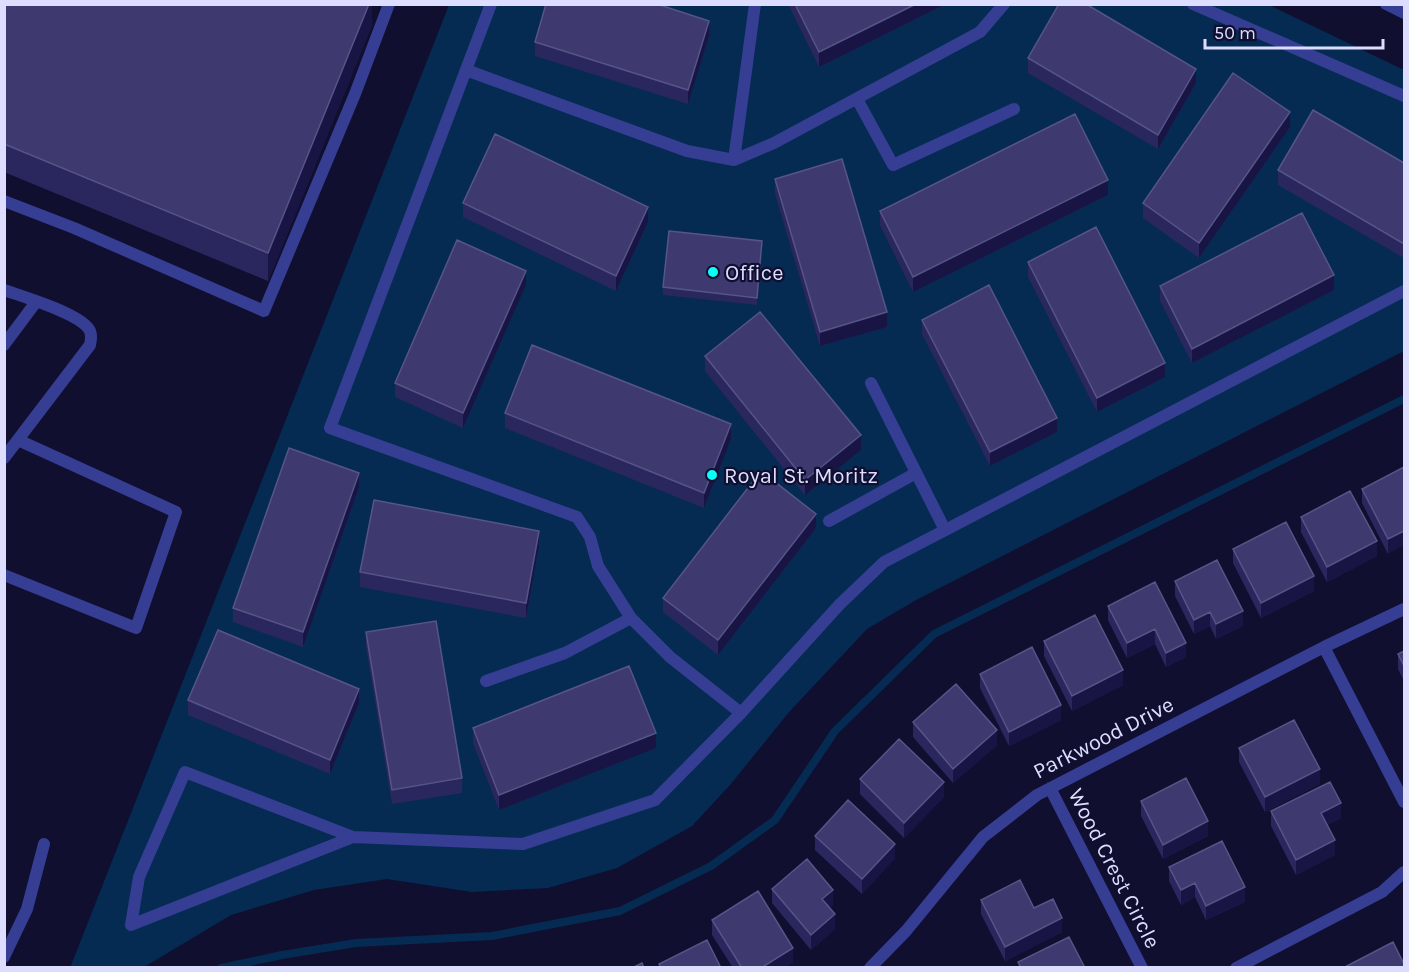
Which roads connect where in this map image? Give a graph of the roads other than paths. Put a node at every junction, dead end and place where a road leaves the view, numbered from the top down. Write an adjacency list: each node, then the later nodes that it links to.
1 (389, 4): 13 (street)
2 (491, 4): 8 (street)
3 (755, 4): 12 (street)
4 (1004, 4): 10 (street)
5 (1193, 4): 9 (street)
6 (1386, 4): 7 (street)
7 (1404, 13)
8 (466, 70): 12 (street); 26 (street)
9 (1404, 96)
10 (857, 99): 11 (street); 12 (street)
11 (1014, 109)
12 (734, 160)
13 (4, 201)
14 (4, 290): 16 (street)
15 (1404, 291): 23 (street)
16 (36, 302): 17 (street); 19 (street)
17 (4, 345)
18 (871, 383): 21 (street)
19 (18, 441): 20 (street); 24 (street)
20 (4, 458)
21 (916, 473): 22 (street); 23 (street)
22 (829, 521)
23 (945, 530): 29 (street)
24 (4, 575)
25 (1404, 609): 27 (street, Parkwood Drive)
26 (631, 618): 28 (street); 29 (street)
27 (1324, 647): 30 (street, Parkwood Drive); 31 (street)
28 (486, 681)
29 (741, 713): 32 (street)
30 (1050, 788): 36 (street, Parkwood Drive); 37 (street, Wood Crest Circle)
31 (1404, 802)
32 (353, 837): 32 (street)
33 (44, 844): 35 (street)
34 (1404, 872): 38 (street)
35 (4, 957)
36 (870, 968)
37 (1142, 968)
38 (1236, 968)

